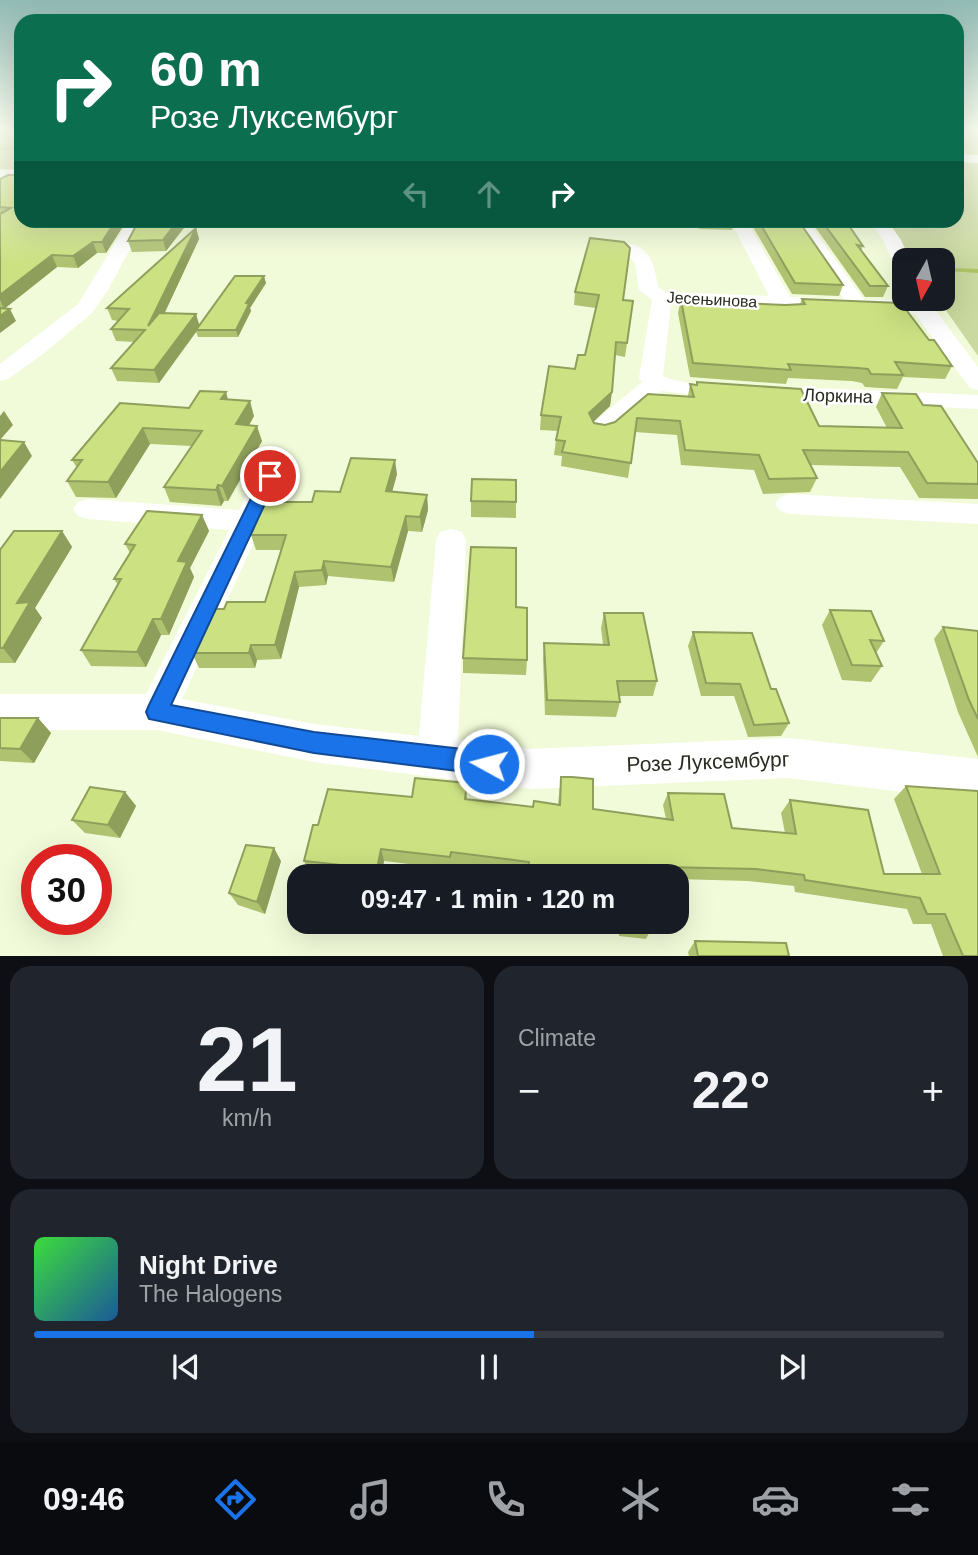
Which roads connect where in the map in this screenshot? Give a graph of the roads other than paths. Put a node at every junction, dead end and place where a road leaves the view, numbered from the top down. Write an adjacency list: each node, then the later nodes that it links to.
1 (132, 228): 12 (street)
2 (742, 228): 8 (street, Јесењинова)
3 (884, 228): 5 (street)
4 (805, 230): 10 (street)
5 (895, 248)
6 (631, 249): 7 (street, Јесењинова)
7 (662, 298): 8 (street, Јесењинова); 13 (street)
8 (783, 303): 10 (street, Јесењинова)
9 (892, 304): 10 (street, Јесењинова)
10 (858, 305)
11 (925, 312): 14 (street)
12 (0, 374)
13 (656, 383): 15 (street, Лоркина); 16 (street)
14 (978, 383)
15 (978, 402)
16 (601, 429)
17 (270, 476): 21 (street)
18 (790, 504): 20 (street)
19 (88, 509): 21 (street)
20 (978, 514)
21 (247, 521): 24 (street)
22 (451, 540): 25 (street)
23 (0, 712): 24 (street, Розе Луксембург)
24 (157, 712): 25 (street, Розе Луксембург)
25 (437, 757): 26 (street, Розе Луксембург)
26 (978, 780)

